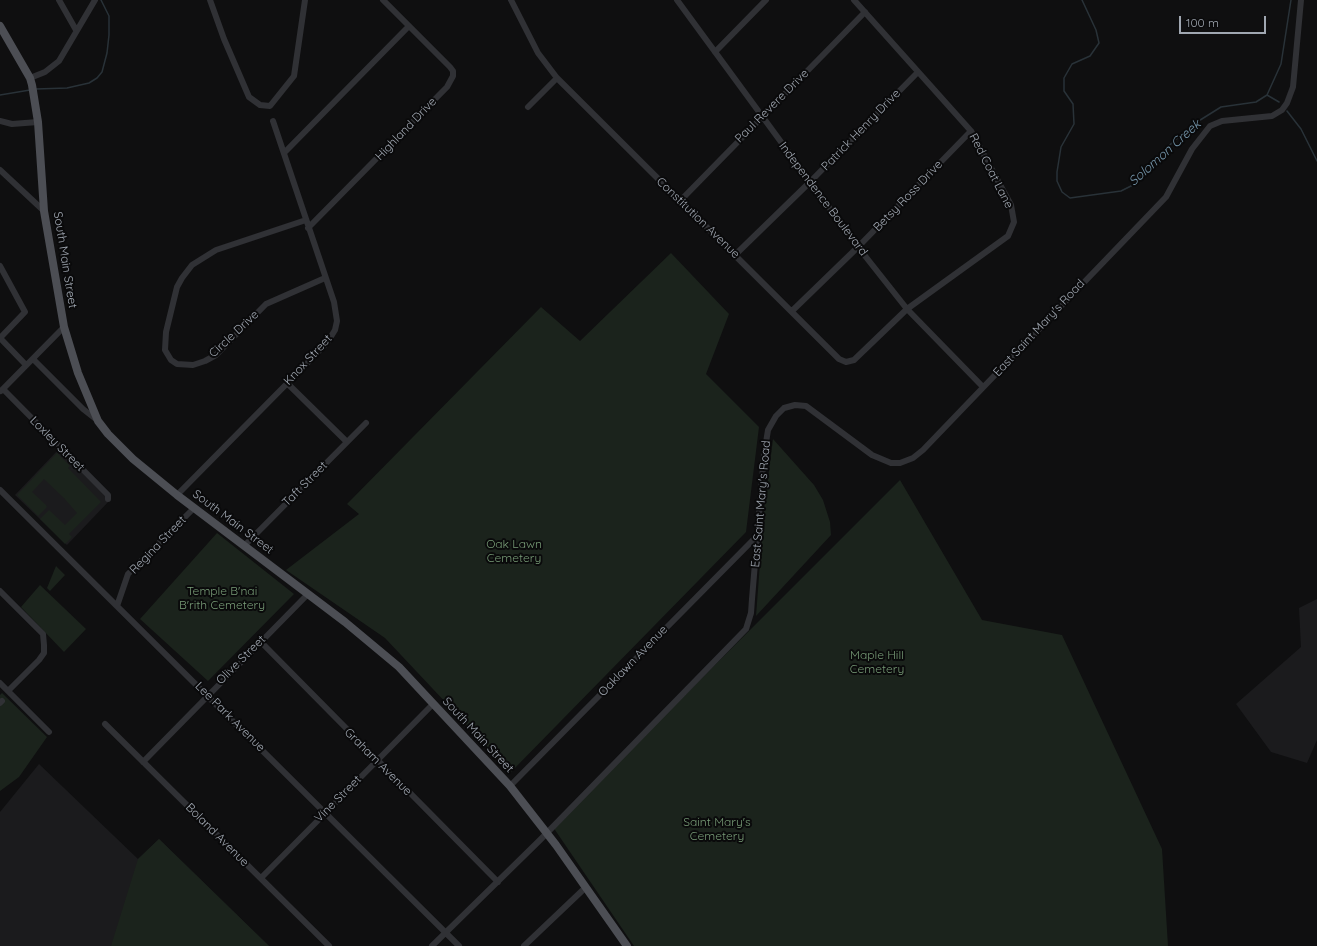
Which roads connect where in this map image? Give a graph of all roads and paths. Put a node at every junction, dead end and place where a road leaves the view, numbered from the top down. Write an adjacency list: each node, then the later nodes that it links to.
1 (59, 0): 14 (street)
2 (210, 0): 3 (street)
3 (305, 0)
4 (383, 0): 13 (street, Highland Drive)
5 (512, 0): 17 (street, Constitution Avenue)
6 (677, 0): 15 (street, Independence Boulevard)
7 (766, 0): 15 (street)
8 (854, 0): 11 (street, Red Coat Lane)
9 (1301, 0): 43 (street, East Saint Mary's Road)
10 (93, 2): 14 (street)
11 (865, 12): 16 (street, Red Coat Lane); 20 (street, Paul Revere Drive)
12 (0, 26): 18 (main road, South Main Street)
13 (409, 26): 25 (street); 31 (street, Highland Drive)
14 (76, 30): 18 (street)
15 (715, 52): 20 (street, Independence Boulevard)
16 (918, 72): 24 (street, Red Coat Lane); 27 (street, Patrick Henry Drive)
17 (557, 78): 19 (street); 28 (street, Constitution Avenue)
18 (31, 82): 23 (main road, South Main Street)
19 (528, 107)
20 (761, 116): 27 (street, Independence Boulevard); 28 (street, Paul Revere Drive)
21 (0, 121): 23 (street)
22 (273, 121): 25 (street, Knox Street)
23 (38, 122): 29 (main road, South Main Street)
24 (971, 131): 32 (street, Betsy Ross Drive); 36 (street, Red Coat Lane)
25 (284, 153): 30 (street, Knox Street)
26 (0, 170): 29 (street)
27 (810, 182): 32 (street, Independence Boulevard); 33 (street, Patrick Henry Drive)
28 (680, 201): 33 (street, Constitution Avenue)
29 (44, 211): 38 (main road, South Main Street)
30 (306, 220): 31 (street, Knox Street); 35 (street, Circle Drive)
31 (308, 228): 35 (street, Knox Street)
32 (858, 247): 36 (street, Independence Boulevard); 37 (street, Betsy Ross Drive)
33 (735, 254): 37 (street, Constitution Avenue)
34 (0, 266): 39 (street)
35 (325, 278): 42 (street, Knox Street)
36 (907, 309): 37 (street, Constitution Avenue); 43 (street, Independence Boulevard)
37 (792, 311)
38 (64, 327): 40 (street); 45 (main road, South Main Street)
39 (0, 338): 41 (street)
40 (33, 359): 41 (street); 45 (street)
41 (26, 365): 44 (street)
42 (287, 383): 47 (street); 49 (street, Knox Street)
43 (983, 386): 52 (street, East Saint Mary's Road)
44 (1, 391): 50 (street, Loxley Street)
45 (98, 421): 49 (main road, South Main Street)
46 (366, 422): 47 (street, Taft Street)
47 (347, 442): 53 (street, Taft Street)
48 (0, 490): 56 (street, Lee Park Avenue)
49 (177, 495): 51 (main road, South Main Street)
50 (108, 499)
51 (194, 508): 53 (main road, South Main Street); 56 (street, Regina Street)
52 (756, 537): 66 (street, Oaklawn Avenue); 68 (street, East Saint Mary's Road)
53 (244, 546): 55 (main road, South Main Street)
54 (0, 591): 59 (street)
55 (308, 594): 57 (street, Olive Street); 61 (main road, South Main Street)
56 (117, 606): 60 (street, Lee Park Avenue)
57 (260, 641): 60 (street, Olive Street); 64 (street, Graham Avenue)
58 (0, 683): 59 (street)
59 (8, 691): 63 (street)
60 (207, 694): 65 (street, Olive Street); 67 (street, Lee Park Avenue)
61 (433, 704): 64 (street, Vine Street); 66 (main road, South Main Street)
62 (105, 724): 65 (street, Boland Avenue)
63 (49, 732)
64 (377, 760): 67 (street, Vine Street); 70 (street, Graham Avenue)
65 (143, 762): 69 (street, Boland Avenue)
66 (510, 786): 68 (main road, South Main Street)
67 (326, 812): 69 (street, Vine Street); 72 (street, Lee Park Avenue)
68 (546, 832): 70 (street, East Saint Mary's Road); 71 (main road, South Main Street)
69 (261, 878): 73 (street, Boland Avenue)
70 (498, 882): 72 (street, East Saint Mary's Road)
71 (584, 888): 76 (street); 77 (main road, South Main Street)
72 (446, 932): 74 (street, East Saint Mary's Road); 75 (street, Lee Park Avenue)
73 (329, 946)
74 (432, 946)
75 (459, 946)
76 (524, 946)
77 (627, 946)

